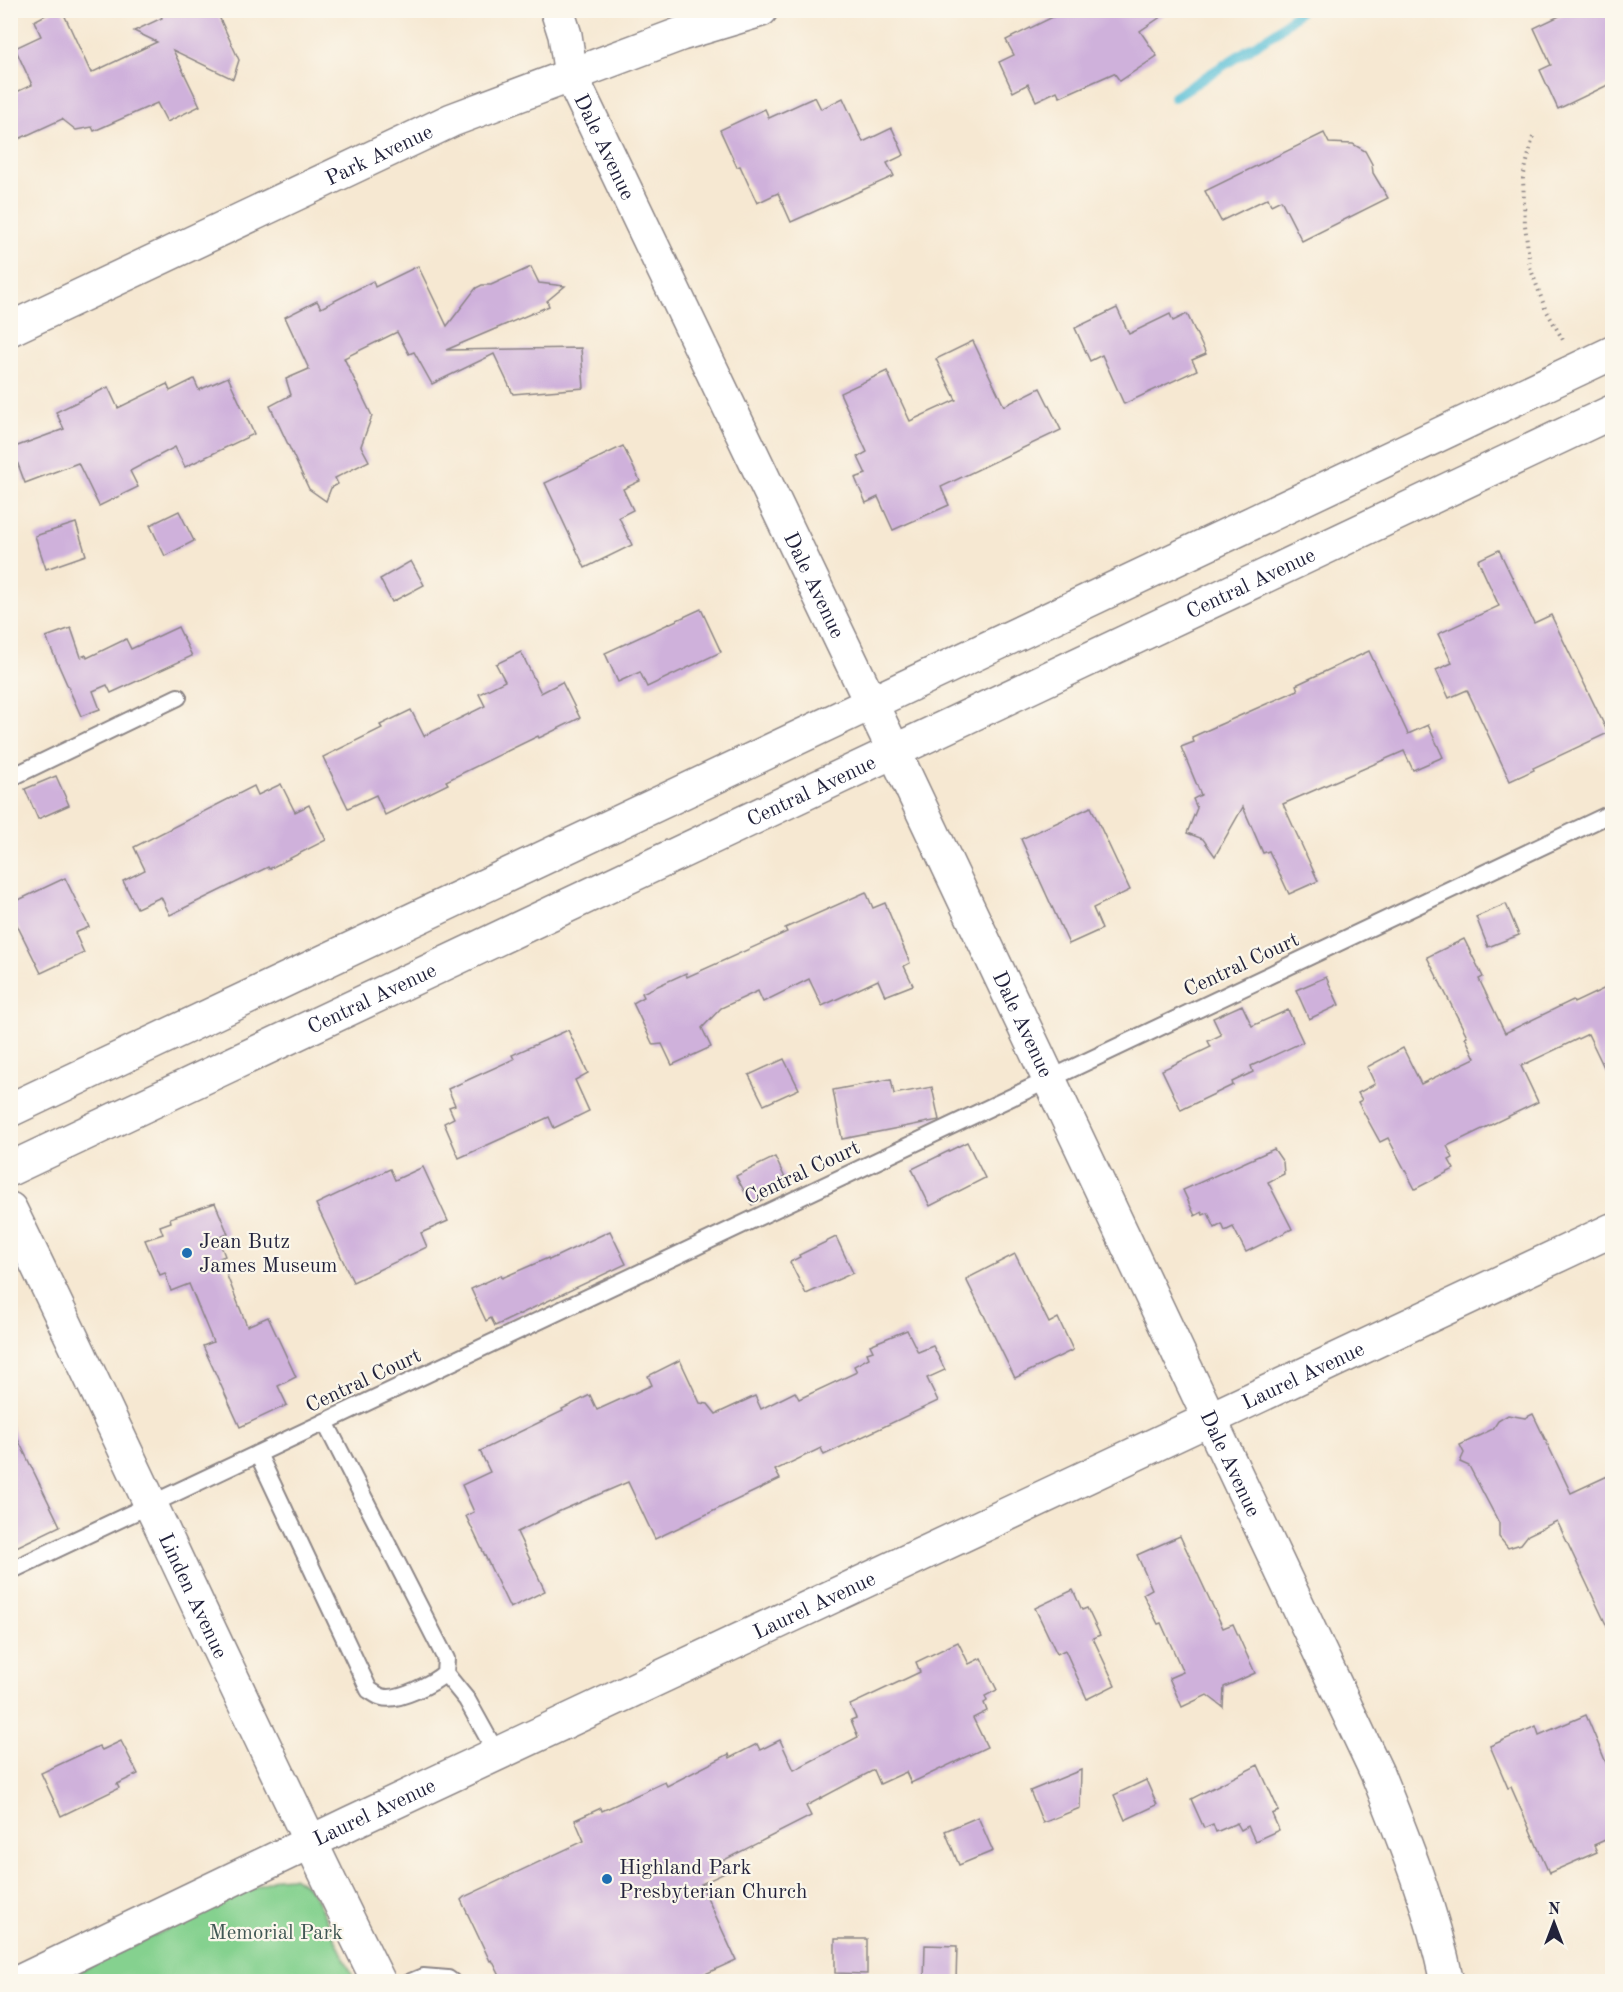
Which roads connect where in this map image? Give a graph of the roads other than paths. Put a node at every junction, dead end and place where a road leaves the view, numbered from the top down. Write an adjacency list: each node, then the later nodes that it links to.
1 (557, 10): 3 (street, Dale Avenue)
2 (761, 10): 3 (street, Park Avenue)
3 (571, 76): 4 (street, Park Avenue); 10 (street, Dale Avenue)
4 (10, 329)
5 (1612, 353): 7 (street)
6 (1612, 412): 8 (street, Central Avenue)
7 (1320, 491): 8 (street); 10 (street)
8 (1339, 541): 11 (street, Central Avenue)
9 (178, 697): 12 (lane)
10 (870, 703): 11 (street, Dale Avenue); 15 (street)
11 (894, 751): 14 (street, Dale Avenue); 16 (street, Central Avenue)
12 (10, 778)
13 (1612, 813): 14 (lane, Central Court)
14 (1048, 1080): 19 (street, Dale Avenue); 20 (lane, Central Court)
15 (10, 1110)
16 (10, 1169)
17 (10, 1209): 22 (street, Linden Avenue)
18 (1612, 1230): 19 (street, Laurel Avenue)
19 (1210, 1418): 25 (street, Laurel Avenue); 31 (street, Dale Avenue)
20 (325, 1422): 21 (lane, Central Court); 24 (lane)
21 (258, 1454): 22 (lane, Central Court); 24 (lane)
22 (152, 1504): 23 (lane, Central Court); 26 (street, Linden Avenue)
23 (10, 1571)
24 (445, 1673): 25 (lane)
25 (497, 1754): 26 (street, Laurel Avenue)
26 (309, 1842): 27 (street, Laurel Avenue); 28 (street, Linden Avenue)
27 (19, 1982)
28 (379, 1982)
29 (411, 1982): 30 (lane)
30 (452, 1982)
31 (1447, 1982)

